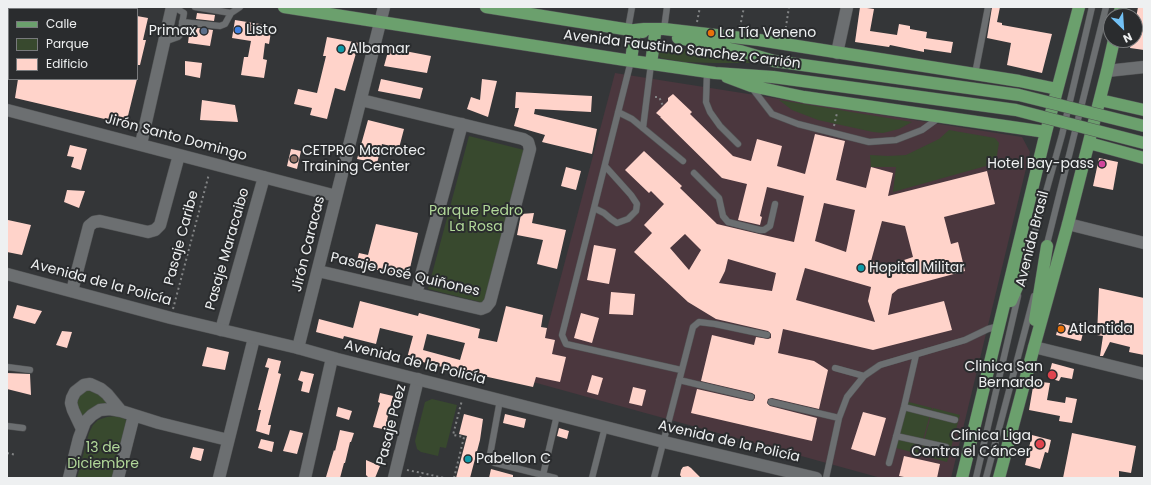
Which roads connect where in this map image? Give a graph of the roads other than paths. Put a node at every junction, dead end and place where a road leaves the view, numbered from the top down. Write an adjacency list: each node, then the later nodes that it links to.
1 (173, 7): 16 (lane); 22 (street)
2 (192, 7): 16 (lane)
3 (195, 7): 17 (lane)
4 (240, 7): 17 (lane)
5 (284, 7): 19 (main road, Avenida Faustino Sanchez Carrión)
6 (384, 7): 19 (street, Jirón Caracas)
7 (486, 7): 15 (main road, Avenida Faustino Sanchez Carrión)
8 (632, 7): 20 (lane)
9 (668, 7): 21 (lane)
10 (847, 7): 24 (street)
11 (988, 7): 30 (lane)
12 (1079, 7): 32 (main road, Avenida Brasil)
13 (1092, 7): 60 (lane, Avenida Brasil)
14 (1106, 7): 58 (lane, Avenida Brasil)
15 (500, 8): 20 (main road, Avenida Faustino Sanchez Carrión)
16 (184, 13): 18 (lane)
17 (231, 13): 18 (lane)
18 (182, 22): 22 (lane)
19 (380, 23): 25 (main road, Avenida Faustino Sanchez Carrión); 33 (street, Jirón Caracas)
20 (632, 30): 21 (main road, Avenida Faustino Sanchez Carrión); 25 (main road)
21 (660, 31): 24 (main road); 26 (main road); 40 (main road, Avenida Faustino Sanchez Carrión, bridge)
22 (164, 42): 44 (street)
23 (1112, 48): 28 (main road, Avenida Brasil)
24 (837, 53): 30 (main road)
25 (631, 61): 26 (main road, Avenida Faustino Sanchez Carrión); 37 (lane)
26 (651, 64): 29 (main road, Avenida Faustino Sanchez Carrión); 41 (lane)
27 (1144, 67): 28 (street)
28 (1107, 71): 34 (main road, Avenida Brasil)
29 (711, 72): 31 (main road); 43 (main road, Avenida Faustino Sanchez Carrión, bridge); 45 (lane)
30 (975, 74): 32 (main road)
31 (751, 86): 38 (main road); 38 (lane)
32 (1058, 89): 42 (main road, Avenida Brasil)
33 (360, 100): 39 (street); 53 (street, Jirón Caracas)
34 (1100, 100): 36 (main road); 46 (main road, Avenida Brasil)
35 (7, 110): 44 (street, Jirón Santo Domingo)
36 (1144, 110)
37 (618, 112): 41 (lane); 50 (lane)
38 (940, 116): 42 (main road)
39 (462, 124): 63 (street); 63 (street, Pasaje José Quiñones)
40 (1144, 126)
41 (643, 128): 49 (lane)
42 (1046, 132): 64 (main road, Avenida Brasil)
43 (1144, 143)
44 (141, 144): 47 (street, Jirón Santo Domingo)
45 (738, 144)
46 (1088, 144): 48 (main road); 56 (main road, Avenida Brasil)
47 (179, 154): 52 (street, Jirón Santo Domingo); 62 (street)
48 (1144, 158)
49 (683, 162)
50 (605, 166): 55 (lane); 55 (lane)
51 (694, 173): 54 (lane)
52 (264, 177): 53 (street, Jirón Santo Domingo); 65 (street, Pasaje Maracaibo)
53 (336, 196): 59 (street, Jirón Caracas)
54 (775, 204)
55 (594, 208): 75 (lane)
56 (1068, 224): 57 (street); 68 (main road, Avenida Brasil)
57 (1144, 243)
58 (1047, 246): 68 (main road); 111 (lane, Avenida Brasil)
59 (318, 271): 63 (street, Pasaje José Quiñones); 69 (street, Jirón Caracas)
60 (1023, 273): 64 (main road); 110 (lane, Avenida Brasil)
61 (7, 274): 62 (street, Avenida de la Policía)
62 (72, 291): 65 (street, Avenida de la Policía)
63 (416, 294)
64 (998, 329): 70 (lane); 109 (main road, Avenida Brasil)
65 (221, 330): 67 (street, Avenida de la Policía)
66 (767, 335): 75 (lane)
67 (254, 338): 69 (street, Avenida de la Policía); 94 (street)
68 (1034, 347): 76 (street); 112 (main road, Avenida Brasil)
69 (298, 348): 71 (street, Avenida de la Policía)
70 (916, 356): 77 (lane); 83 (lane)
71 (332, 358): 78 (street, Avenida de la Policía); 103 (street)
72 (7, 367): 74 (lane)
73 (834, 368): 77 (lane)
74 (30, 370)
75 (681, 370): 79 (lane)
76 (1144, 374)
77 (864, 376): 87 (lane)
78 (418, 379): 81 (street, Avenida de la Policía); 98 (street, Pasaje Paez)
79 (679, 380): 80 (lane); 95 (lane)
80 (752, 397)
81 (500, 400): 86 (street, Avenida de la Policía); 99 (lane)
82 (771, 402): 87 (lane)
83 (904, 407): 88 (lane); 93 (lane)
84 (122, 411): 85 (street); 92 (street); 92 (street)
85 (134, 415): 94 (street); 101 (street)
86 (557, 415): 90 (street, Avenida de la Policía); 99 (lane)
87 (839, 418): 108 (lane)
88 (955, 420)
89 (7, 426): 91 (lane)
90 (605, 427): 95 (street, Avenida de la Policía); 105 (lane)
91 (23, 428)
92 (82, 429): 100 (street)
93 (896, 436): 96 (lane); 97 (lane)
94 (228, 440): 102 (street)
95 (664, 442): 106 (lane); 107 (street, Avenida de la Policía)
96 (946, 447)
97 (889, 464)
98 (395, 473)
99 (543, 475): 104 (lane)
100 (69, 478)
101 (118, 478)
102 (219, 478)
103 (306, 478)
104 (555, 478)
105 (592, 478)
106 (654, 478)
107 (816, 478)
108 (826, 478)
109 (962, 478)
110 (976, 478)
111 (986, 478)
112 (999, 478)

